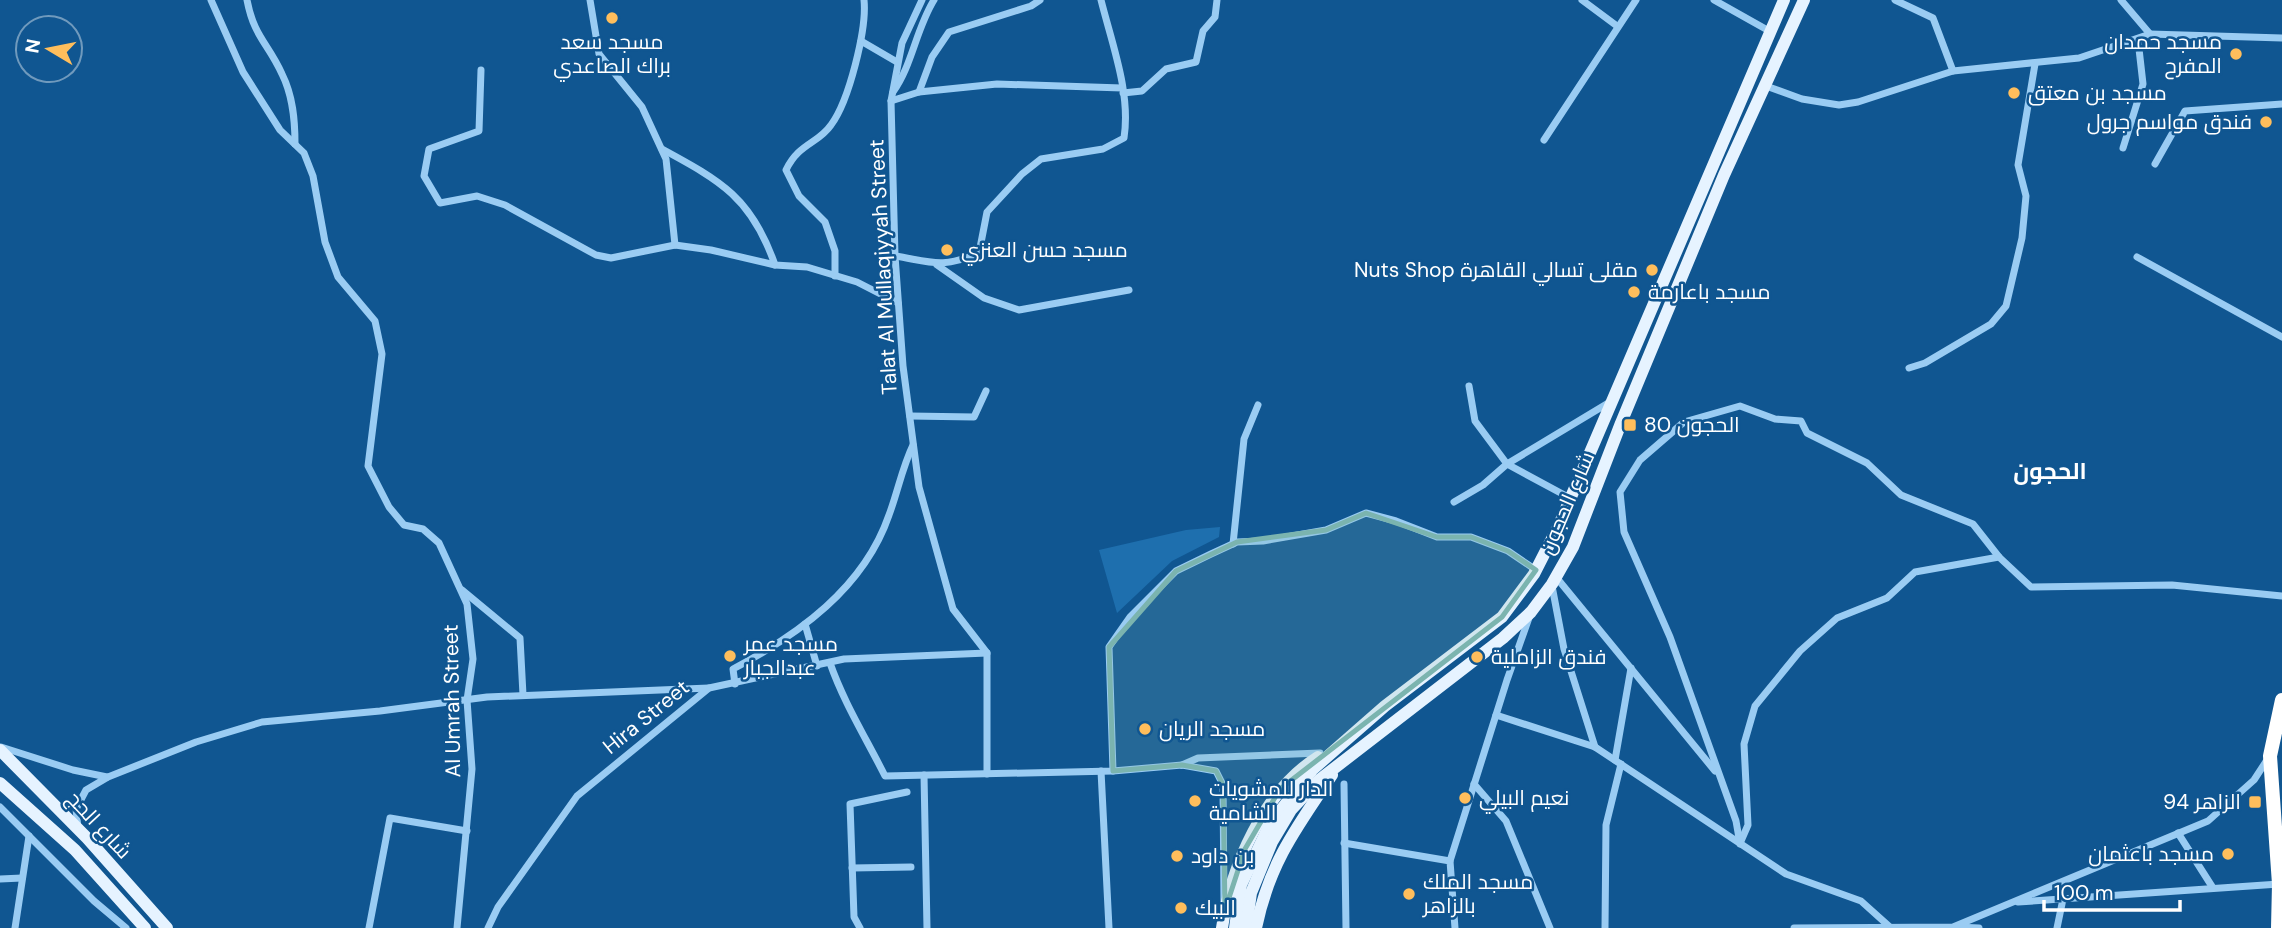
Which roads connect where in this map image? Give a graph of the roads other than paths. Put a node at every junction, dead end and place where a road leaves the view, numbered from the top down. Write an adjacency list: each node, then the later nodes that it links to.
1 (211, 0): 33 (street)
2 (247, 0): 33 (street, Al Umrah Street)
3 (590, 0): 34 (street)
4 (864, 0): 22 (street)
5 (922, 0): 23 (street, Talat Al Mullaqiyyah Street)
6 (934, 0): 30 (street, Talat Al Mullaqiyyah Street)
7 (1040, 0): 29 (street)
8 (1101, 0): 28 (street)
9 (1217, 0): 28 (street)
10 (1582, 0): 17 (street)
11 (1636, 0): 17 (street)
12 (1714, 0): 18 (street)
13 (1784, 0): 18 (main road, شارع الحجون)
14 (1804, 0): 27 (main road, شارع الحجون)
15 (1895, 0): 26 (street)
16 (2121, 0): 19 (street)
17 (1617, 26): 32 (street)
18 (1771, 32): 49 (main road, شارع الحجون)
19 (2150, 34): 20 (street); 21 (street)
20 (2282, 38)
21 (2138, 40): 24 (street); 35 (street)
22 (861, 41): 23 (street); 42 (street)
23 (897, 62): 30 (street, Talat Al Mullaqiyyah Street)
24 (2035, 64): 26 (street); 46 (street)
25 (481, 70): 37 (street)
26 (1953, 71): 27 (street)
27 (1766, 86): 59 (main road, شارع الحجون)
28 (1122, 91): 29 (street); 41 (street)
29 (919, 92): 30 (street)
30 (892, 97): 38 (street, Talat Al Mullaqiyyah Street)
31 (2282, 104): 36 (street)
32 (1544, 140)
33 (295, 144): 60 (street, Al Umrah Street)
34 (661, 148): 37 (street); 40 (street)
35 (2123, 148)
36 (2155, 164)
37 (675, 245): 40 (street)
38 (895, 256): 41 (street); 44 (street, Talat Al Mullaqiyyah Street)
39 (2137, 257): 45 (street)
40 (775, 265): 42 (street)
41 (936, 265): 43 (street)
42 (835, 276): 44 (street)
43 (1129, 290)
44 (898, 303): 51 (street, Talat Al Mullaqiyyah Street)
45 (2282, 337)
46 (1909, 368)
47 (1469, 386): 53 (street)
48 (986, 391): 51 (street)
49 (1610, 402): 53 (street); 54 (main road, شارع الحجون)
50 (1258, 405): 56 (street)
51 (909, 416): 52 (street, Talat Al Mullaqiyyah Street)
52 (913, 444): 63 (street); 64 (street, Talat Al Mullaqiyyah Street)
53 (1507, 464): 54 (street); 55 (street)
54 (1570, 498): 58 (main road, شارع الحجون)
55 (1454, 502)
56 (1233, 544): 58 (street); 83 (street)
57 (1999, 557): 61 (street); 88 (street); 100 (street)
58 (1536, 570): 74 (main road, شارع الحجون)
59 (1554, 580): 62 (main road, شارع الحجون); 67 (street); 75 (street)
60 (459, 587): 70 (street); 71 (street, Al Umrah Street)
61 (2282, 596)
62 (1531, 612): 73 (street); 80 (main road, شارع الحجون)
63 (805, 624): 66 (street); 68 (street)
64 (986, 653): 65 (street, Hira Street); 84 (street)
65 (830, 663): 66 (street, Hira Street); 85 (street)
66 (817, 666): 68 (street, Hira Street)
67 (1631, 668): 79 (street); 88 (street)
68 (735, 684): 69 (street, Hira Street)
69 (709, 688): 70 (street); 120 (street, Hira Street)
70 (523, 695): 71 (street)
71 (467, 699): 87 (street); 96 (street, Al Umrah Street)
72 (2282, 700): 78 (highway)
73 (1496, 715): 75 (street); 91 (street)
74 (1353, 734): 77 (main road); 86 (main road, شارع الحجون)
75 (1595, 747): 79 (street)
76 (0, 748): 87 (street); 95 (main road, شارع الحج)
77 (1323, 753): 81 (street); 110 (main road)
78 (2270, 756): 94 (highway); 97 (street)
79 (1618, 762): 100 (street); 131 (street)
80 (1340, 764): 86 (main road, شارع الحجون); 127 (main road)
81 (1182, 765): 83 (street); 110 (street)
82 (1101, 771): 83 (street); 84 (street); 123 (street)
83 (1113, 771)
84 (987, 774): 85 (street)
85 (924, 775): 122 (street)
86 (1316, 775): 125 (main road, شارع الحجون); 126 (main road, شارع الحجون)
87 (108, 777): 95 (street)
88 (1720, 777): 100 (street)
89 (0, 783): 116 (main road, شارع الحج)
90 (1344, 784): 99 (street)
91 (1474, 784): 101 (street); 130 (street)
92 (907, 792): 103 (street)
93 (0, 807): 98 (street)
94 (2278, 814): 106 (highway)
95 (78, 829): 117 (main road, شارع الحج)
96 (467, 831): 118 (street); 119 (street, Al Umrah Street)
97 (2178, 833): 107 (street); 109 (street)
98 (29, 836): 104 (street); 115 (street)
99 (1344, 842): 101 (street); 128 (street)
100 (1740, 844): 111 (street)
101 (1450, 861): 129 (street)
102 (911, 867): 103 (street)
103 (852, 868): 121 (street)
104 (22, 878): 105 (street); 114 (street)
105 (0, 879)
106 (2279, 884): 107 (street); 137 (highway)
107 (2213, 888): 108 (street)
108 (2063, 899): 109 (street); 136 (street)
109 (2012, 902): 113 (street)
110 (1224, 910): 124 (main road)
111 (1890, 927): 112 (street); 134 (street)
112 (1944, 927): 113 (street)
113 (1953, 927): 135 (street)
114 (15, 928)
115 (126, 928)
116 (145, 928)
117 (167, 928)
118 (369, 928)
119 (457, 928)
120 (488, 928)
121 (860, 928)
122 (928, 928)
123 (1109, 928)
124 (1222, 928)
125 (1235, 928)
126 (1246, 928)
127 (1256, 928)
128 (1346, 928)
129 (1455, 928)
130 (1550, 928)
131 (1605, 928)
132 (1794, 928): 133 (street)
133 (1811, 928): 134 (street)
134 (1837, 928)
135 (1979, 928)
136 (2057, 928)
137 (2278, 928)

